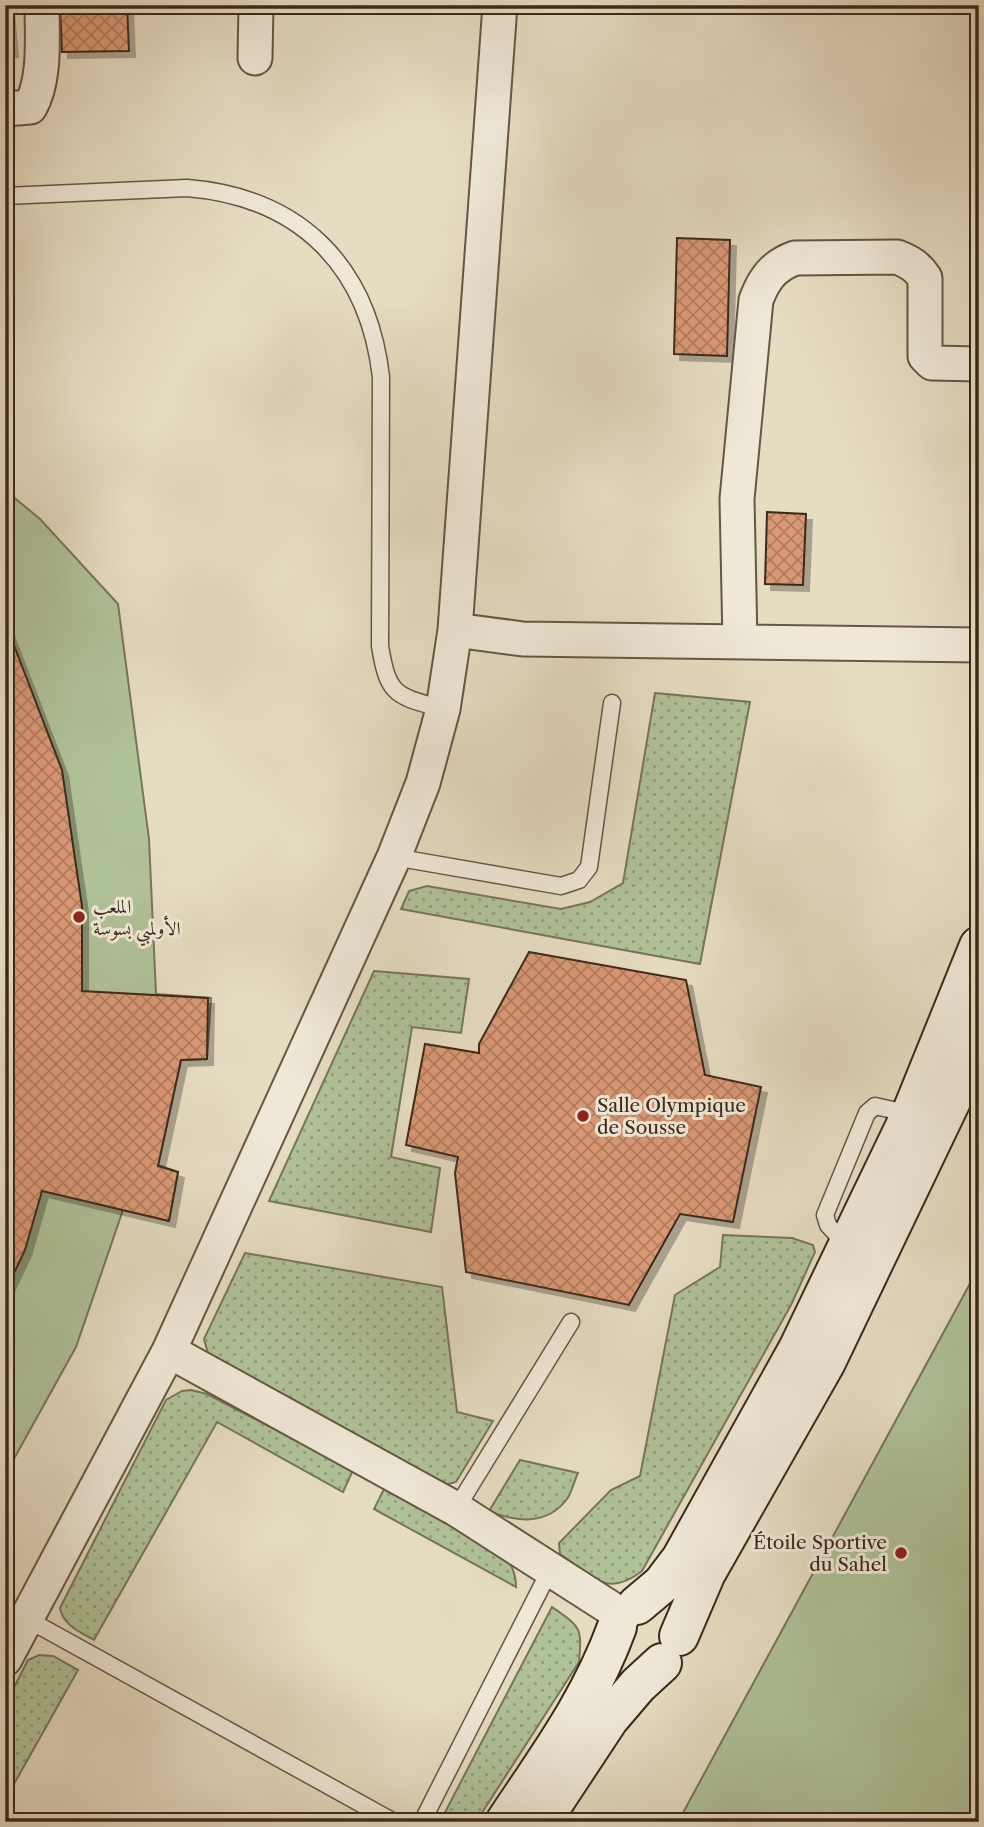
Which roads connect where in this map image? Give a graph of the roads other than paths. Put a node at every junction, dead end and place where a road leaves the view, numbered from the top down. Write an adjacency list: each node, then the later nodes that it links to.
1 (42, 5): 5 (street)
2 (256, 5): 4 (street)
3 (500, 5): 8 (street)
4 (255, 58)
5 (5, 109)
6 (5, 196): 12 (lane)
7 (979, 364): 9 (street)
8 (455, 630): 9 (street); 12 (street)
9 (740, 642): 10 (street)
10 (979, 645)
11 (612, 703): 13 (lane)
12 (443, 709): 13 (street)
13 (394, 857): 17 (street)
14 (979, 946): 20 (main road)
15 (979, 1038): 22 (main road)
16 (571, 1322): 18 (lane)
17 (170, 1351): 18 (street); 21 (street)
18 (456, 1509): 19 (street)
19 (550, 1570): 20 (street); 25 (lane)
20 (626, 1616): 22 (main road); 22 (main road); 26 (main road)
21 (27, 1619): 23 (street); 24 (lane)
22 (671, 1649): 27 (main road)
23 (5, 1659)
24 (394, 1822)
25 (422, 1822)
26 (505, 1822)
27 (541, 1822)

